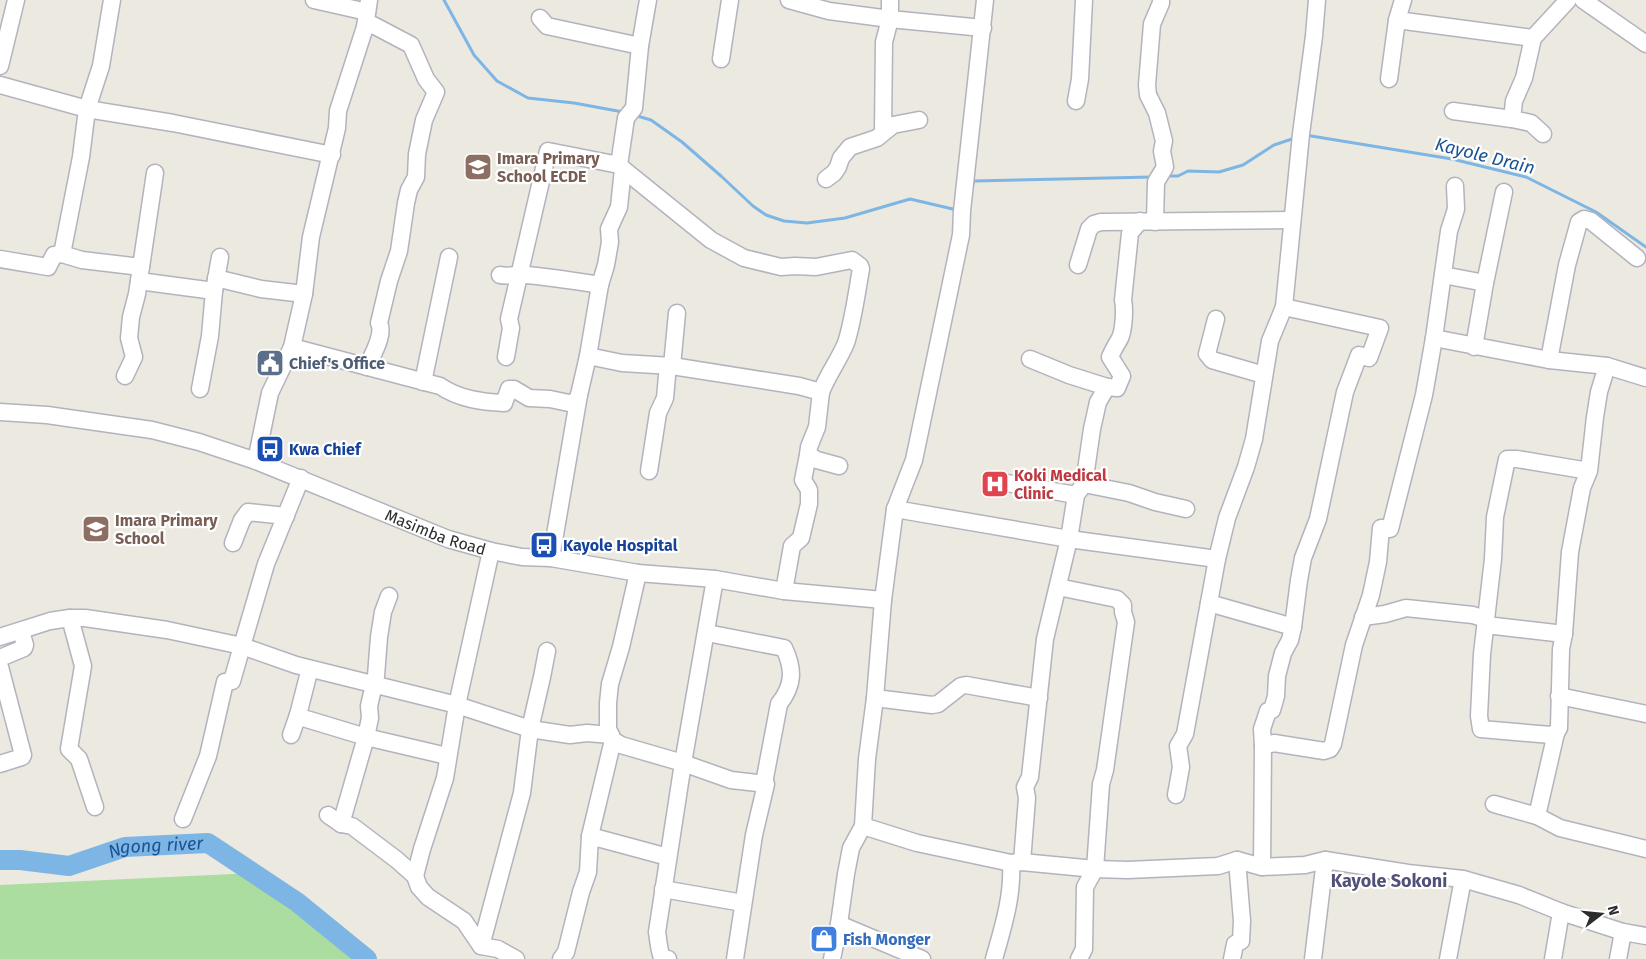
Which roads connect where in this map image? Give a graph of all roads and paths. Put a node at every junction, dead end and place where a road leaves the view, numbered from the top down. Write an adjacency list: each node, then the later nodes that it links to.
1 (16, 0): 24 (street)
2 (112, 0): 28 (street)
3 (314, 0): 15 (street)
4 (648, 0): 22 (street)
5 (730, 0): 23 (street)
6 (789, 0): 17 (street)
7 (890, 0): 17 (street)
8 (985, 0): 19 (street)
9 (1084, 0): 27 (street)
10 (1161, 0): 41 (street)
11 (1317, 0): 40 (street)
12 (1403, 0): 18 (street)
13 (1568, 0): 20 (street)
14 (1583, 0): 21 (street)
15 (367, 13): 34 (street); 68 (street)
16 (540, 18): 22 (street)
17 (890, 20): 19 (street); 32 (street)
18 (1397, 20): 20 (street); 25 (street)
19 (983, 28): 86 (street)
20 (1533, 38): 30 (street)
21 (1646, 44)
22 (640, 46): 35 (street)
23 (721, 59)
24 (0, 66)
25 (1389, 79)
26 (0, 85): 28 (street)
27 (1076, 101)
28 (87, 109): 34 (street); 42 (street)
29 (1452, 111): 30 (street)
30 (1512, 118): 33 (street)
31 (918, 120): 32 (street)
32 (883, 132): 37 (street)
33 (1543, 134)
34 (332, 155): 55 (street)
35 (621, 167): 51 (street); 54 (street); 75 (street)
36 (155, 173): 48 (street)
37 (826, 179)
38 (1455, 186): 49 (street)
39 (1504, 192): 52 (street)
40 (1292, 220): 41 (street); 56 (street)
41 (1147, 222): 47 (street); 73 (street)
42 (62, 254): 46 (street); 48 (street)
43 (220, 257): 53 (street)
44 (449, 257): 72 (street)
45 (1637, 258): 65 (street)
46 (0, 259)
47 (1078, 265)
48 (140, 274): 53 (street); 70 (street)
49 (1443, 274): 52 (street); 59 (street)
50 (500, 275): 51 (street)
51 (518, 275): 54 (street); 63 (street)
52 (1485, 282): 61 (street)
53 (215, 285): 55 (street); 74 (street)
54 (600, 285): 62 (street)
55 (304, 294): 60 (street)
56 (1284, 306): 69 (street); 104 (street)
57 (677, 312): 66 (street)
58 (1216, 319): 69 (street)
59 (1434, 338): 61 (street); 101 (street)
60 (292, 347): 68 (street); 79 (street)
61 (1474, 347): 65 (street)
62 (588, 356): 66 (street); 76 (street)
63 (506, 357)
64 (1030, 359): 73 (street)
65 (1549, 360): 67 (street)
66 (670, 366): 75 (street); 81 (street)
67 (1607, 366): 71 (street); 82 (street)
68 (367, 367): 72 (street)
69 (1264, 374): 93 (street)
70 (125, 376)
71 (1646, 378)
72 (423, 382): 76 (street)
73 (1107, 386): 85 (street)
74 (200, 389)
75 (821, 392): 78 (street)
76 (579, 396): 92 (street)
77 (0, 412): 79 (street, Masimba Road)
78 (808, 455): 80 (street); 97 (street)
79 (256, 461): 83 (street, Masimba Road)
80 (839, 466)
81 (649, 471)
82 (1589, 471): 103 (street); 107 (street)
83 (301, 478): 88 (street); 91 (street, Masimba Road)
84 (1001, 482): 85 (street)
85 (1080, 489): 87 (street); 89 (street)
86 (895, 509): 89 (street); 99 (street)
87 (1186, 509)
88 (286, 516): 90 (street); 109 (street)
89 (1069, 539): 93 (street); 96 (street)
90 (233, 543)
91 (491, 551): 92 (street, Masimba Road); 118 (street)
92 (551, 558): 94 (street, Masimba Road)
93 (1217, 560): 100 (street)
94 (638, 573): 95 (street, Masimba Road); 125 (street)
95 (715, 579): 97 (street, Masimba Road); 106 (street)
96 (1058, 587): 117 (street); 144 (street)
97 (784, 590): 99 (street, Masimba Road)
98 (389, 596): 114 (street)
99 (883, 600): 116 (street)
100 (1209, 603): 104 (street); 131 (street)
101 (1363, 617): 103 (street); 126 (street)
102 (70, 618): 105 (street); 109 (street); 133 (street)
103 (1485, 622): 107 (street); 122 (street)
104 (1293, 627): 126 (street)
105 (21, 631): 108 (street); 111 (street)
106 (707, 633): 128 (street); 130 (street)
107 (1564, 634): 115 (street)
108 (0, 637)
109 (242, 646): 113 (street); 135 (street)
110 (547, 651): 121 (street)
111 (0, 658)
112 (0, 667): 129 (street)
113 (311, 669): 114 (street); 120 (street)
114 (373, 685): 118 (street); 124 (street)
115 (1559, 696): 119 (street); 122 (street)
116 (875, 698): 117 (street); 136 (street)
117 (1039, 698): 142 (street)
118 (457, 705): 121 (street); 127 (street)
119 (1645, 709)
120 (298, 715): 123 (street); 124 (street)
121 (530, 729): 125 (street); 153 (street)
122 (1556, 733): 134 (street)
123 (291, 735)
124 (366, 737): 127 (street); 145 (street)
125 (612, 737): 128 (street); 137 (street)
126 (1263, 746): 143 (street)
127 (447, 756): 145 (street)
128 (683, 763): 130 (street); 139 (street)
129 (0, 764)
130 (764, 783): 148 (street)
131 (1176, 795)
132 (1494, 804): 134 (street)
133 (95, 807)
134 (1537, 816): 138 (street)
135 (183, 818)
136 (863, 826): 142 (street); 150 (street)
137 (590, 836): 139 (street); 155 (street)
138 (1646, 849)
139 (668, 857): 147 (street)
140 (1237, 860): 143 (street); 144 (street); 162 (street)
141 (1325, 860): 143 (street); 146 (street); 163 (street)
142 (1017, 863): 144 (street); 160 (street)
143 (1262, 867)
144 (1095, 869): 161 (street)
145 (414, 876): 153 (street)
146 (1463, 879): 149 (street); 164 (street)
147 (663, 890): 148 (street); 156 (street)
148 (743, 903): 157 (street)
149 (1561, 912): 151 (street); 165 (street)
150 (839, 924): 158 (street); 159 (street)
151 (1623, 932): 152 (street); 166 (street)
152 (1646, 936)
153 (481, 946): 154 (street)
154 (516, 959)
155 (562, 959)
156 (668, 959)
157 (735, 959)
158 (832, 959)
159 (922, 959)
160 (994, 959)
161 (1079, 959)
162 (1232, 959)
163 (1313, 959)
164 (1448, 959)
165 (1553, 959)
166 (1618, 959)

